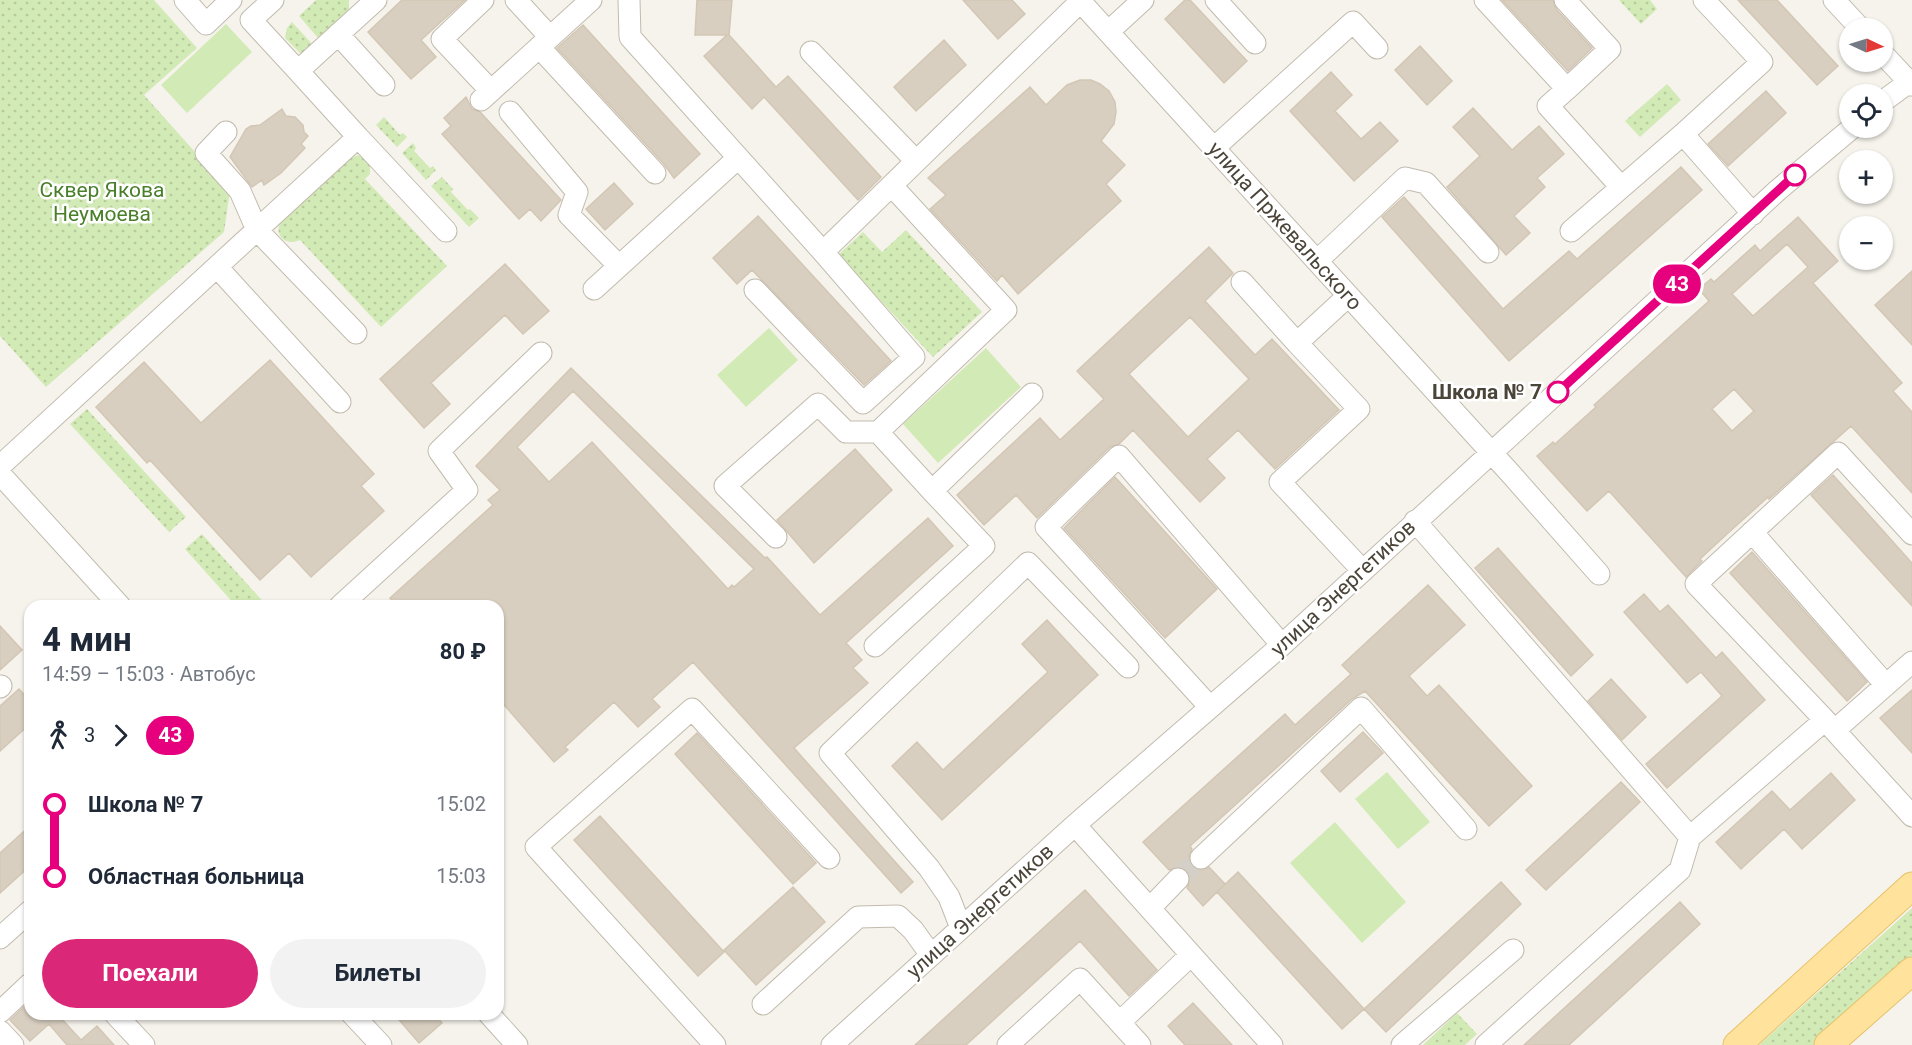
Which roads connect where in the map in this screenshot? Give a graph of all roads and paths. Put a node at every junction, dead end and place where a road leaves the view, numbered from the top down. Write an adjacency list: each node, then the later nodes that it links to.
1 (185, 0): 2 (street)
2 (231, 0)
3 (273, 0): 24 (street)
4 (376, 0): 18 (street)
5 (483, 0): 19 (street)
6 (516, 0): 19 (street)
7 (591, 0): 19 (street)
8 (630, 0): 35 (street)
9 (1143, 0): 17 (street)
10 (1216, 0): 20 (street)
11 (1485, 0): 27 (street)
12 (1565, 0): 27 (street)
13 (1704, 0): 31 (street)
14 (1834, 0): 16 (street)
15 (1080, 1): 17 (street, улица Пржевальского); 36 (street)
16 (1851, 18)
17 (1108, 32): 34 (street, улица Пржевальского)
18 (338, 34): 24 (street); 26 (street)
19 (545, 42): 37 (street)
20 (1255, 43)
21 (1377, 48): 34 (street)
22 (811, 52): 36 (street)
23 (1893, 64): 25 (street)
24 (298, 71): 32 (street)
25 (1911, 82): 28 (street)
26 (384, 85)
27 (1567, 89): 39 (street)
28 (1893, 94)
29 (510, 112): 47 (street)
30 (226, 132): 41 (street)
31 (1683, 134): 39 (street); 40 (street)
32 (358, 137): 41 (street); 42 (street)
33 (1840, 138): 40 (street, улица Энергетиков)
34 (1214, 148): 46 (street, улица Пржевальского)
35 (738, 158): 44 (street); 47 (street)
36 (916, 161): 38 (street)
37 (655, 173)
38 (892, 186): 44 (street); 58 (street)
39 (1621, 187): 43 (street)
40 (1753, 214): 59 (street, улица Энергетиков)
41 (257, 230): 48 (street); 53 (street)
42 (446, 231)
43 (1571, 231)
44 (823, 252): 51 (street)
45 (1488, 252): 46 (street)
46 (1317, 261): 52 (street, улица Пржевальского)
47 (619, 266): 50 (street)
48 (217, 267): 57 (street); 60 (street)
49 (1242, 282): 54 (street)
50 (594, 289)
51 (755, 290)
52 (1348, 296): 54 (street); 59 (street, улица Пржевальского)
53 (356, 333)
54 (1297, 343): 67 (street)
55 (541, 353): 70 (street)
56 (1032, 394): 62 (street)
57 (340, 402)
58 (879, 432): 62 (street); 66 (street)
59 (1491, 453): 63 (street, улица Энергетиков); 68 (street, улица Пржевальского)
60 (0, 466)
61 (0, 474): 69 (street)
62 (932, 491): 72 (street)
63 (1415, 521): 67 (street, улица Энергетиков); 81 (street)
64 (1752, 532): 65 (street); 75 (street); 77 (street)
65 (1912, 534)
66 (776, 537)
67 (1363, 571): 71 (street, улица Энергетиков)
68 (1599, 574)
69 (115, 600)
70 (347, 600)
71 (1282, 645): 76 (street, улица Энергетиков); 76 (street)
72 (875, 646)
73 (1912, 662): 75 (street)
74 (1128, 667): 88 (street)
75 (1886, 685): 77 (street)
76 (1209, 706): 79 (street, улица Энергетиков)
77 (1830, 725): 78 (street); 81 (street)
78 (1912, 816)
79 (1075, 825): 86 (street); 88 (street, улица Энергетиков)
80 (1466, 829): 83 (street)
81 (1690, 837): 112 (street)
82 (829, 858): 106 (street)
83 (1201, 858)
84 (1178, 879): 86 (street)
85 (1912, 886): 113 (main road)
86 (1150, 908): 92 (street)
87 (24, 916): 89 (street)
88 (961, 928): 91 (street, улица Энергетиков)
89 (0, 938)
90 (1513, 950): 111 (street)
91 (931, 955): 95 (street); 107 (street, улица Энергетиков)
92 (1191, 955): 100 (street); 110 (street)
93 (1912, 971): 114 (main road)
94 (24, 990): 96 (street)
95 (763, 1004)
96 (0, 1012)
97 (121, 1020): 103 (street)
98 (358, 1020): 104 (street)
99 (494, 1020): 105 (street)
100 (1120, 1022): 108 (street); 109 (street)
101 (0, 1031): 102 (street)
102 (12, 1045)
103 (144, 1045)
104 (381, 1045)
105 (517, 1045)
106 (715, 1045)
107 (832, 1045)
108 (1008, 1045)
109 (1140, 1045)
110 (1272, 1045)
111 (1402, 1045)
112 (1486, 1045)
113 (1737, 1045)
114 (1828, 1045)

